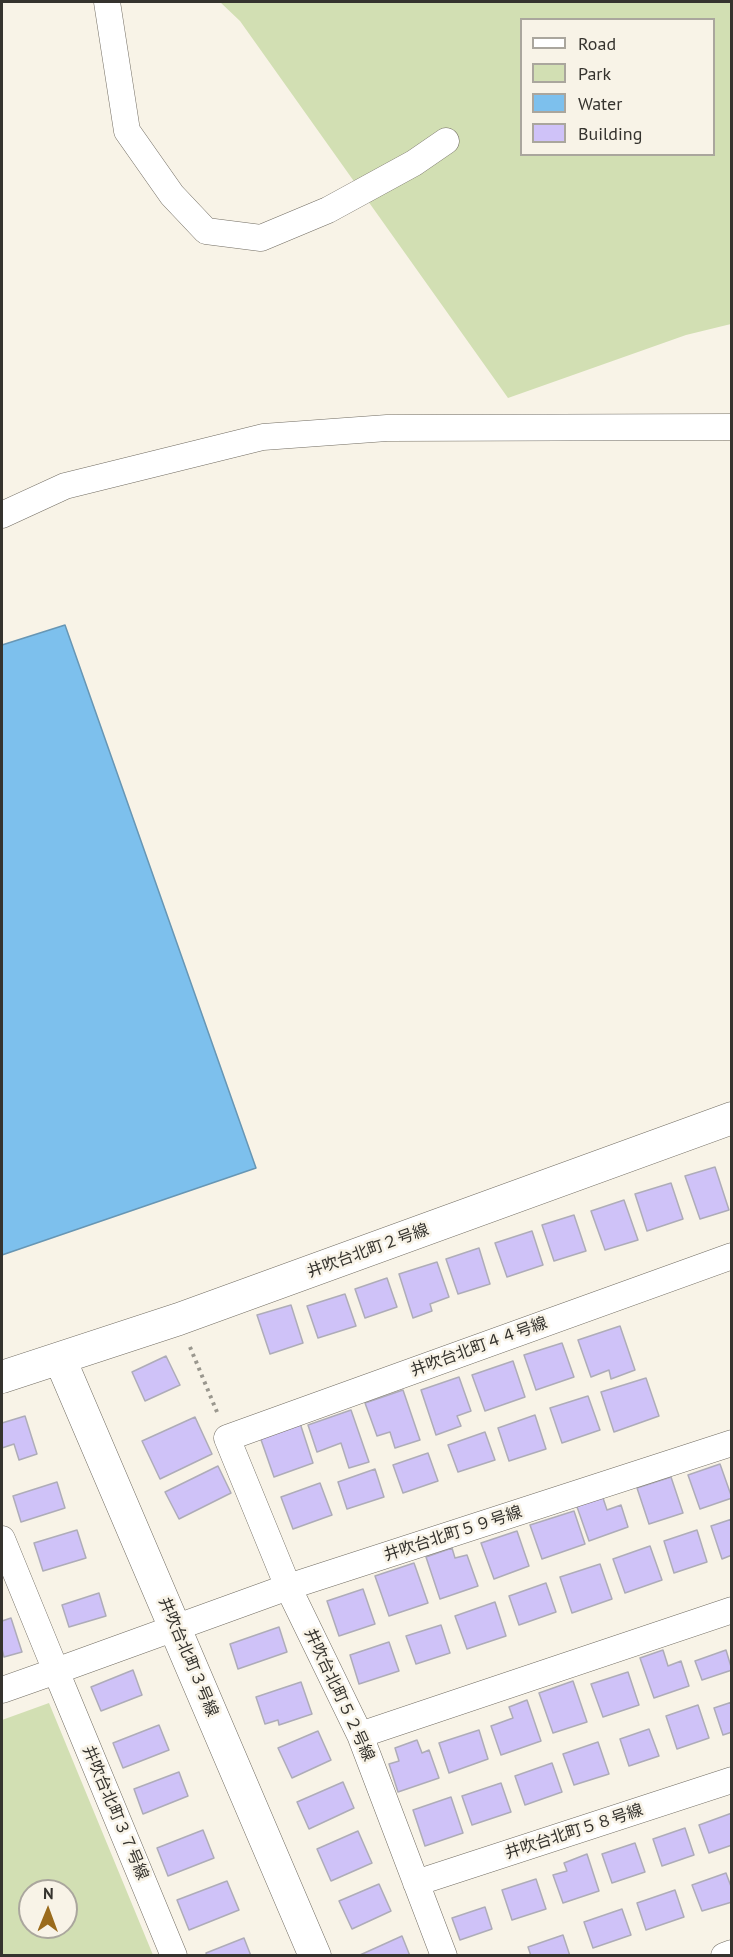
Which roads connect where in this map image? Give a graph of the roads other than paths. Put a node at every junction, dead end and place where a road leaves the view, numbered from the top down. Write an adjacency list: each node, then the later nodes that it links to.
1 (107, 2): 2 (street)
2 (446, 141)
3 (732, 427): 4 (street)
4 (2, 515)
5 (732, 1118): 7 (street, 井吹台北町２号線)
6 (732, 1256): 9 (street, 井吹台北町４４号線)
7 (60, 1359): 8 (street, 井吹台北町２号線); 14 (street, 井吹台北町３号線)
8 (2, 1377)
9 (227, 1438): 12 (street, 井吹台北町５２号線)
10 (732, 1443): 12 (street, 井吹台北町５９号線)
11 (2, 1539): 15 (street, 井吹台北町３７号線)
12 (288, 1587): 14 (street, 井吹台北町５９号線); 17 (street, 井吹台北町５２号線)
13 (732, 1610): 17 (street)
14 (175, 1629): 15 (street, 井吹台北町５９号線); 22 (street, 井吹台北町３号線)
15 (56, 1671): 16 (street, 井吹台北町５９号線); 21 (street, 井吹台北町３７号線)
16 (2, 1690)
17 (360, 1735): 19 (street, 井吹台北町５２号線)
18 (732, 1780): 19 (street, 井吹台北町５８号線)
19 (416, 1883): 23 (street, 井吹台北町５２号線)
20 (732, 1953): 24 (street)
21 (174, 1956)
22 (315, 1956)
23 (444, 1956)
24 (724, 1956)

